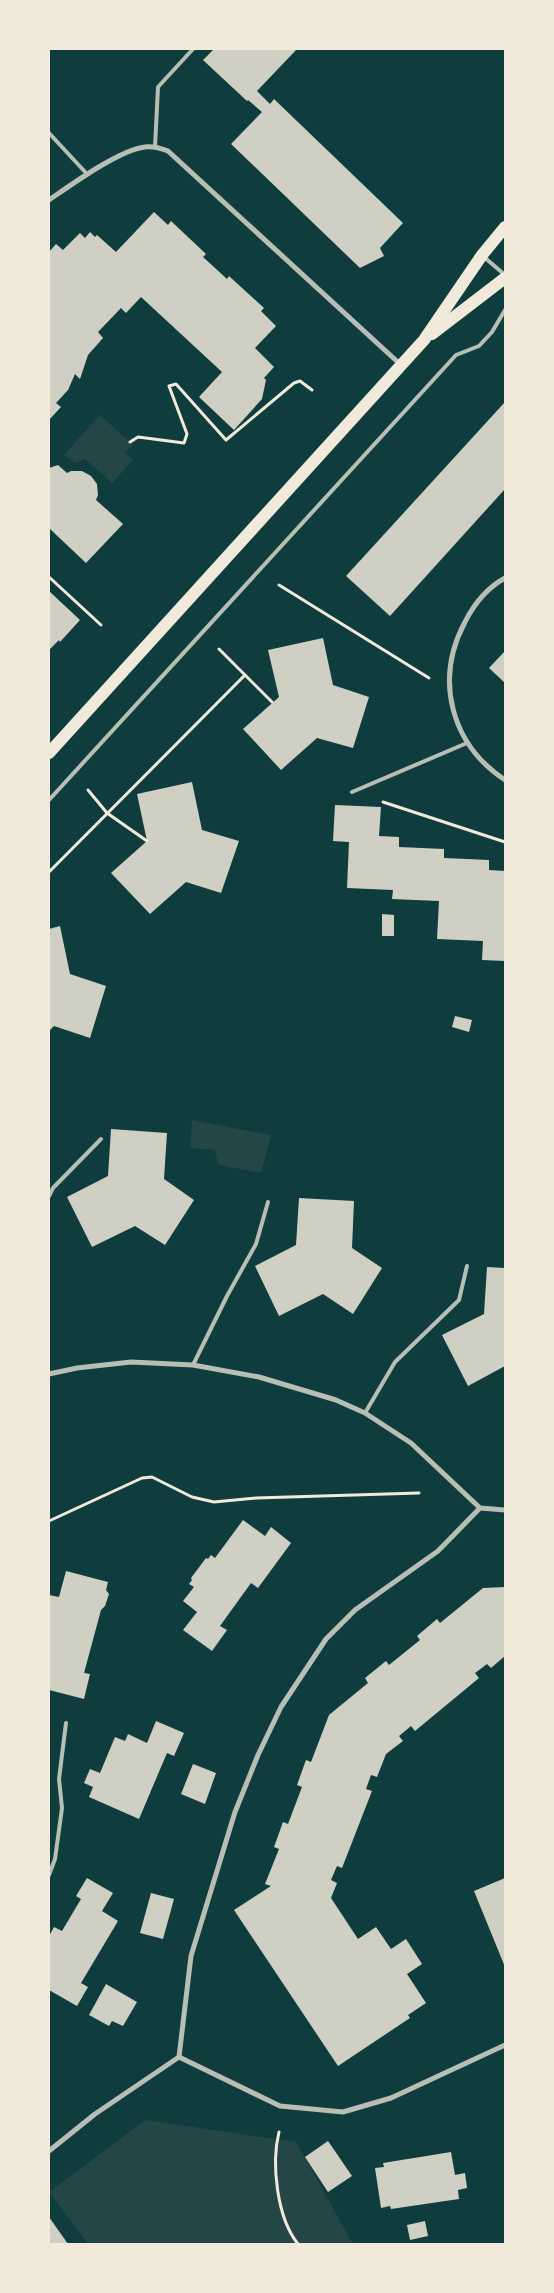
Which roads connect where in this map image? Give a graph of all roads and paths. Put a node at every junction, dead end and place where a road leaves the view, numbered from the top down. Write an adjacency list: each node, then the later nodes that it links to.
1 (193, 49): 3 (lane)
2 (49, 133): 4 (lane)
3 (154, 147): 4 (street); 11 (street)
4 (87, 174): 5 (street)
5 (49, 200)
6 (505, 228): 7 (main road)
7 (482, 255): 8 (lane); 10 (main road)
8 (505, 277): 10 (main road)
9 (505, 310): 27 (lane)
10 (424, 340): 11 (main road)
11 (401, 366): 23 (main road)
12 (312, 390): 13 (path)
13 (130, 442)
14 (49, 577): 17 (path)
15 (505, 578): 20 (street)
16 (279, 585): 20 (path)
17 (101, 625)
18 (219, 649): 19 (path)
19 (245, 675): 21 (path); 28 (path)
20 (450, 691): 22 (street)
21 (272, 702)
22 (467, 743): 24 (street); 26 (lane)
23 (49, 753)
24 (505, 780)
25 (88, 790): 28 (path)
26 (352, 792): 30 (path)
27 (49, 800)
28 (107, 813): 29 (path); 31 (path)
29 (147, 841)
30 (505, 842)
31 (49, 872)
32 (101, 1139): 33 (lane)
33 (49, 1196)
34 (268, 1202): 36 (lane)
35 (467, 1266): 38 (lane)
36 (193, 1365): 37 (street); 38 (street)
37 (49, 1374)
38 (365, 1413): 40 (street)
39 (419, 1493): 42 (path)
40 (480, 1508): 41 (street); 46 (street)
41 (505, 1510)
42 (49, 1520)
43 (66, 1723): 44 (lane)
44 (49, 1875)
45 (505, 2045): 46 (street)
46 (179, 2057): 48 (street)
47 (279, 2132): 49 (path)
48 (49, 2152)
49 (298, 2244)

